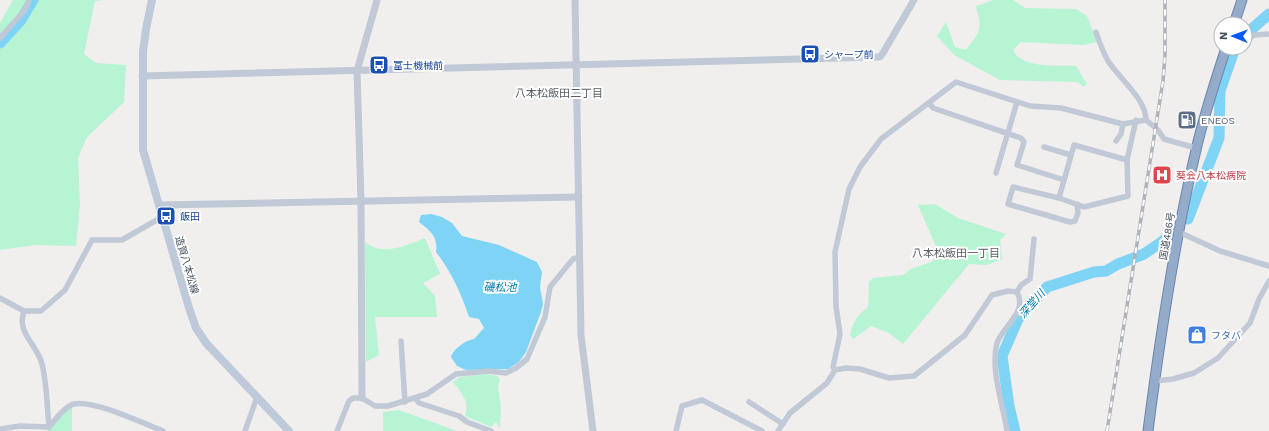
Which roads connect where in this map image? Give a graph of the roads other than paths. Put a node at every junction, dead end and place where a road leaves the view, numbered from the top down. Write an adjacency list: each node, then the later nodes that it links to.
1 (29, 0): 11 (street)
2 (152, 0): 15 (main road, 造賀八本松線)
3 (377, 0): 14 (street)
4 (575, 0): 13 (street)
5 (914, 0): 13 (street)
6 (1242, 0): 7 (highway)
7 (1237, 16)
8 (1096, 32): 19 (street)
9 (1269, 34): 10 (street)
10 (1253, 35)
11 (0, 38)
12 (1224, 56): 24 (highway, 国道486号)
13 (577, 65): 14 (street); 29 (street)
14 (357, 71): 15 (street); 31 (street)
15 (142, 76): 33 (main road, 造賀八本松線)
16 (1017, 102): 17 (street); 20 (street); 21 (street)
17 (929, 103): 21 (street); 44 (street)
18 (1136, 120): 19 (street); 20 (street); 26 (street)
19 (1146, 120): 24 (street)
20 (1123, 124): 22 (street)
21 (1009, 134): 27 (street); 28 (street)
22 (1116, 141)
23 (1044, 147): 25 (street)
24 (1196, 148): 35 (highway, 国道486号)
25 (1071, 155): 26 (street); 28 (street)
26 (1127, 160): 32 (street)
27 (996, 173)
28 (1064, 180): 30 (street)
29 (579, 197): 31 (street); 37 (street)
30 (1059, 198): 32 (street); 32 (street)
31 (361, 201): 33 (street); 47 (street)
32 (1077, 204)
33 (159, 205): 34 (main road, 造賀八本松線)
34 (162, 217): 42 (street); 46 (main road, 造賀八本松線)
35 (1179, 232): 38 (street); 45 (highway, 国道486号)
36 (1034, 239): 40 (street)
37 (580, 257): 48 (street); 59 (street)
38 (1269, 266)
39 (1269, 281): 45 (street)
40 (1017, 292): 44 (street); 63 (street)
41 (0, 298): 42 (street)
42 (24, 310): 52 (street)
43 (401, 341): 49 (street)
44 (835, 370): 51 (street)
45 (1155, 381): 64 (highway, 国道486号)
46 (257, 397): 55 (street); 56 (main road, 造賀八本松線)
47 (362, 398): 49 (street); 57 (street)
48 (416, 399): 49 (street); 58 (street)
49 (405, 402)
50 (749, 402): 51 (street)
51 (783, 424): 62 (street)
52 (49, 427): 53 (street); 54 (street)
53 (0, 429)
54 (163, 431)
55 (245, 431)
56 (290, 431)
57 (337, 431)
58 (491, 431)
59 (592, 431)
60 (676, 431): 61 (street)
61 (762, 431)
62 (778, 431)
63 (1006, 431)
64 (1148, 431)

